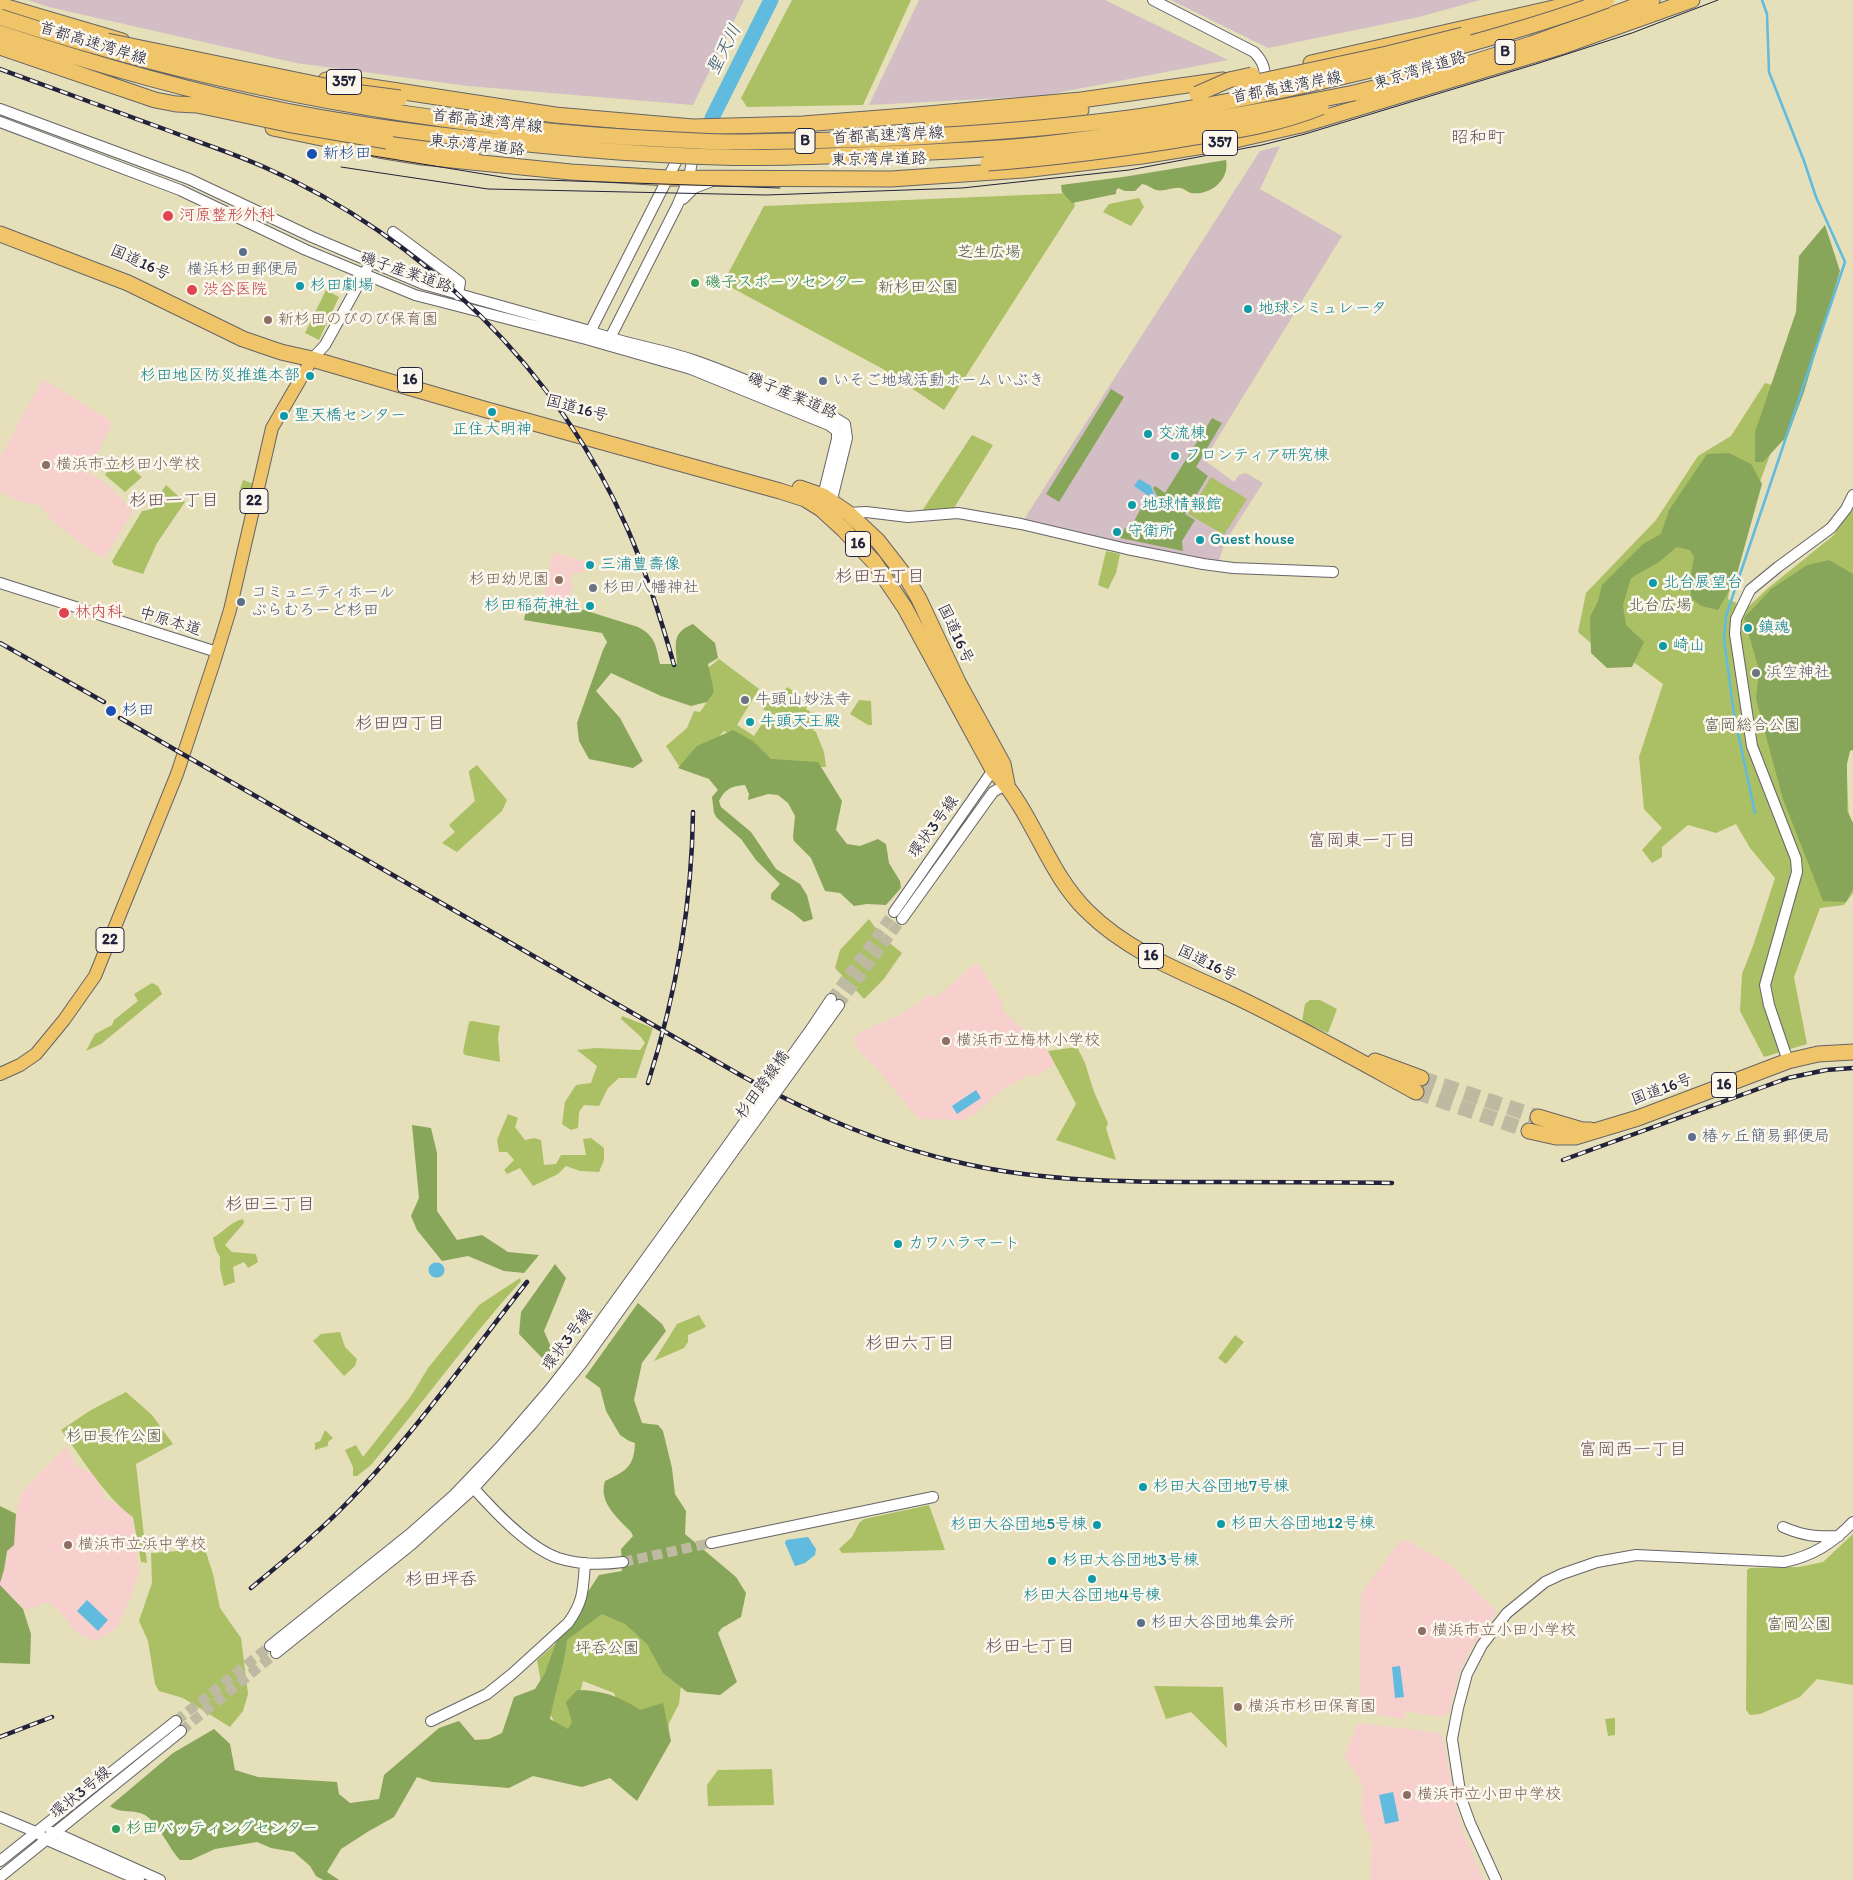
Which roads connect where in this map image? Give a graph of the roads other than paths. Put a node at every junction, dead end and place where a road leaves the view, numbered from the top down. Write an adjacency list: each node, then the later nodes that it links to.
1 (1153, 0): 13 (street)
2 (1590, 0): 13 (highway, 東京湾岸道路 / 357)
3 (1601, 0): 18 (highway, 357, bridge)
4 (1607, 0): 9 (highway, 首都高速湾岸線 / B, bridge)
5 (1652, 0): 15 (highway, 首都高速湾岸線 / B)
6 (1692, 0): 22 (highway, 東京湾岸道路 / 357)
7 (0, 5): 14 (highway, 東京湾岸道路 / 357)
8 (0, 17): 9 (highway, 首都高速湾岸線 / B, bridge)
9 (41, 30): 17 (highway, bridge)
10 (0, 34): 15 (highway, 首都高速湾岸線 / B, bridge)
11 (0, 43): 21 (highway, 東京湾岸道路 / 357)
12 (0, 48): 23 (highway, bridge)
13 (1266, 73): 18 (highway, 東京湾岸道路 / 357); 22 (street)
14 (316, 78): 17 (highway, 東京湾岸道路 / 357); 21 (street)
15 (1354, 93): 27 (highway, B, bridge)
16 (0, 109): 32 (street, 磯子産業道路)
17 (556, 114): 20 (highway, 東京湾岸道路 / 357)
18 (906, 116): 20 (highway, 東京湾岸道路 / 357)
19 (0, 122): 33 (street, 磯子産業道路)
20 (693, 127): 24 (street); 25 (street)
21 (301, 134): 23 (highway, 東京湾岸道路 / 357)
22 (1263, 134): 27 (highway, 東京湾岸道路 / 357)
23 (532, 169): 24 (highway, 東京湾岸道路 / 357)
24 (668, 178): 25 (highway, 東京湾岸道路 / 357); 35 (street)
25 (689, 178): 26 (highway, 東京湾岸道路 / 357); 28 (street)
26 (729, 178): 27 (highway, 東京湾岸道路 / 357); 28 (street)
27 (829, 178)
28 (677, 206): 36 (street)
29 (0, 226): 37 (highway, 国道16号 / 16)
30 (394, 232): 34 (street)
31 (0, 234): 37 (highway, 国道16号 / 16)
32 (372, 262): 33 (street); 34 (street, 磯子産業道路)
33 (363, 274): 35 (street, 磯子産業道路); 37 (street)
34 (458, 295): 35 (street, 磯子産業道路)
35 (588, 335): 36 (street, 磯子産業道路)
36 (608, 342): 39 (street, 磯子産業道路)
37 (315, 356): 39 (highway, 国道16号 / 16); 43 (main road, 22)
38 (1853, 495): 50 (street)
39 (828, 504): 40 (highway, 国道16号 / 16); 44 (highway, 国道16号 / 16)
40 (848, 513): 41 (street); 44 (highway, 国道16号 / 16)
41 (1333, 572)
42 (0, 583): 43 (street, 中原本道)
43 (217, 652): 51 (main road, 22)
44 (998, 767): 45 (highway, 国道16号 / 16); 46 (street, 環状3号線)
45 (1007, 784): 47 (street, 環状3号線); 52 (highway, 国道16号 / 16)
46 (894, 912)
47 (902, 918)
48 (835, 1002): 56 (street, 杉田跨線橋, bridge)
49 (1853, 1052): 50 (highway, 国道16号 / 16)
50 (1788, 1061): 54 (highway, 国道16号 / 16)
51 (0, 1074)
52 (1419, 1085)
53 (1538, 1118): 54 (highway, 国道16号 / 16)
54 (1598, 1130): 55 (highway, 国道16号 / 16)
55 (1529, 1131)
56 (730, 1148): 57 (street, 環状3号線)
57 (471, 1485): 64 (street); 65 (street, 環状3号線)
58 (933, 1497): 62 (street)
59 (1853, 1522): 61 (street)
60 (1783, 1527): 61 (street)
61 (1840, 1536): 75 (street)
62 (711, 1543)
63 (623, 1562): 64 (street)
64 (585, 1563): 66 (street)
65 (273, 1650)
66 (431, 1721)
67 (0, 1817): 68 (street)
68 (36, 1832): 69 (street); 69 (street, 環状3号線); 70 (street); 71 (street, 環状3号線)
69 (56, 1833): 70 (street, 環状3号線); 74 (street)
70 (47, 1840): 72 (street, 環状3号線); 73 (street)
71 (0, 1861)
72 (0, 1877)
73 (139, 1880)
74 (160, 1880)
75 (1496, 1880)

